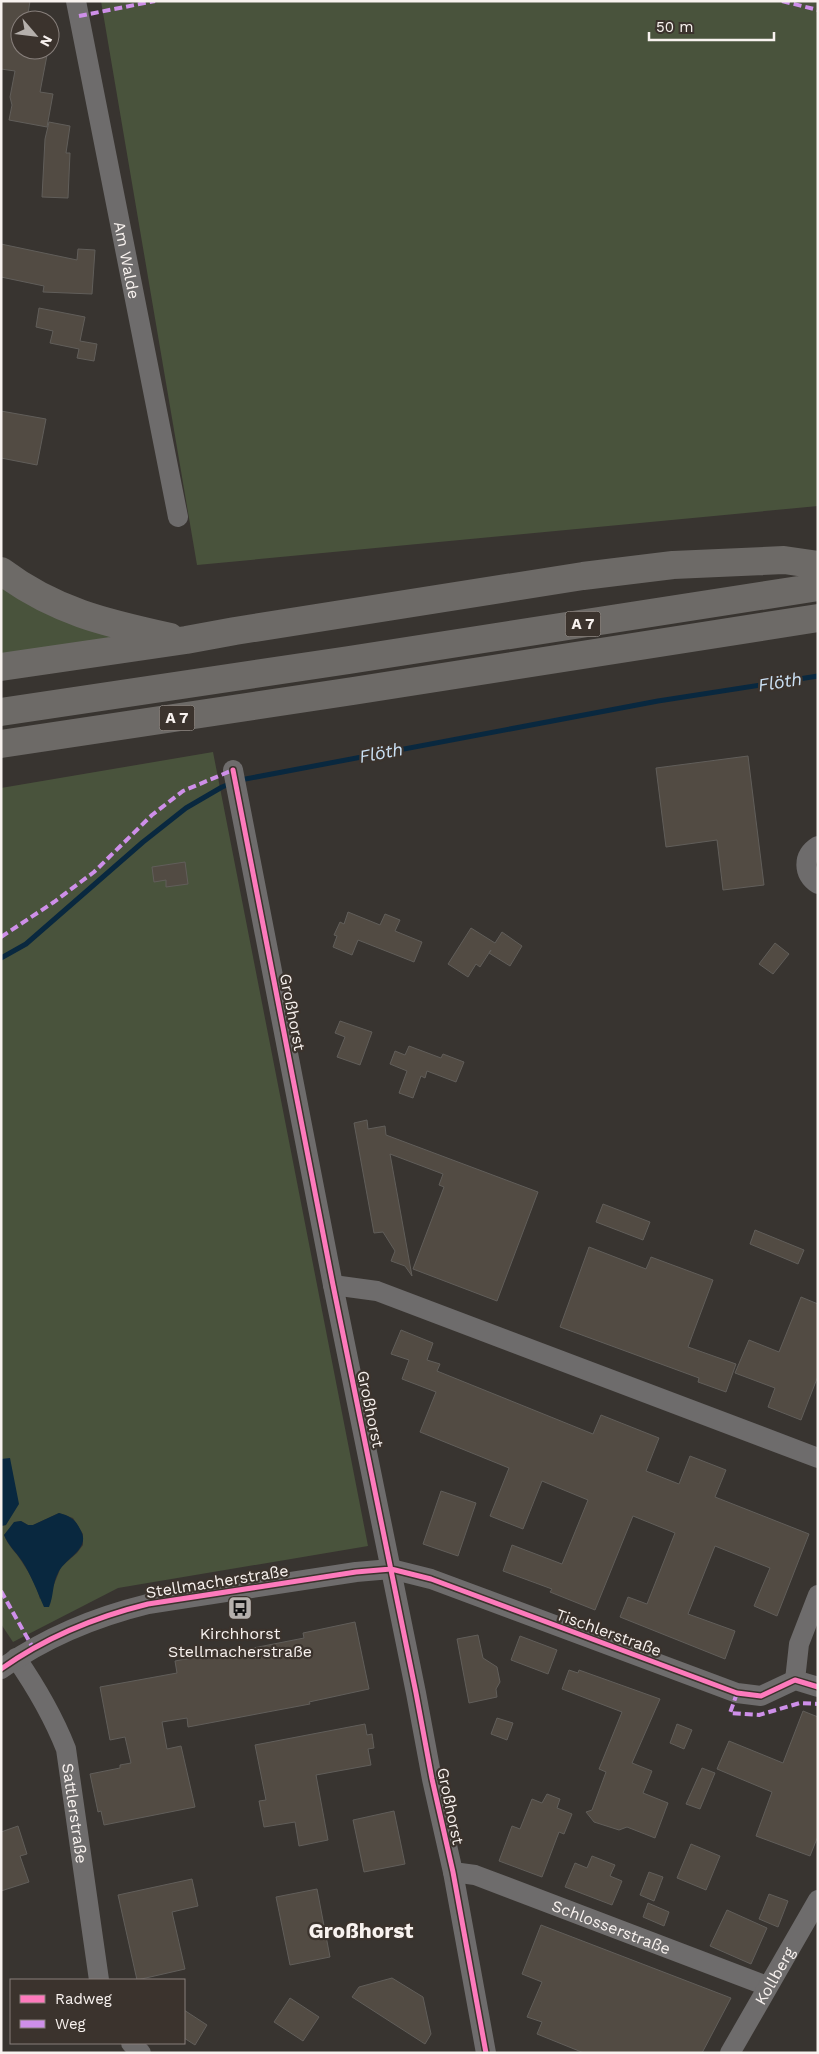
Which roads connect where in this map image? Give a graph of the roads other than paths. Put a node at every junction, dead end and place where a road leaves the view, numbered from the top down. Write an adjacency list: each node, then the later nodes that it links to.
1 (76, 1): 2 (street, Am Walde)
2 (178, 517)
3 (818, 565): 7 (highway)
4 (1, 570): 7 (highway)
5 (818, 588): 9 (highway, A 7)
6 (818, 618): 10 (highway, A 7)
7 (186, 640): 8 (highway)
8 (1, 667)
9 (1, 712)
10 (1, 744)
11 (233, 771): 14 (street, Großhorst)
12 (818, 846): 13 (street)
13 (818, 884)
14 (333, 1285): 15 (street); 16 (street, Großhorst)
15 (818, 1458)
16 (391, 1569): 18 (street, Stellmacherstraße); 19 (street, Tischlerstraße); 21 (street, Großhorst)
17 (818, 1595): 19 (street)
18 (9, 1664): 23 (street, Sattlerstraße)
19 (795, 1680): 20 (street)
20 (818, 1687)
21 (453, 1872): 24 (street, Schlosserstraße); 27 (street, Großhorst)
22 (818, 1900): 24 (street, Kollberg)
23 (99, 1979)
24 (767, 1986): 28 (street, Kollberg)
25 (132, 2044): 26 (street)
26 (141, 2053)
27 (486, 2053)
28 (730, 2053)

